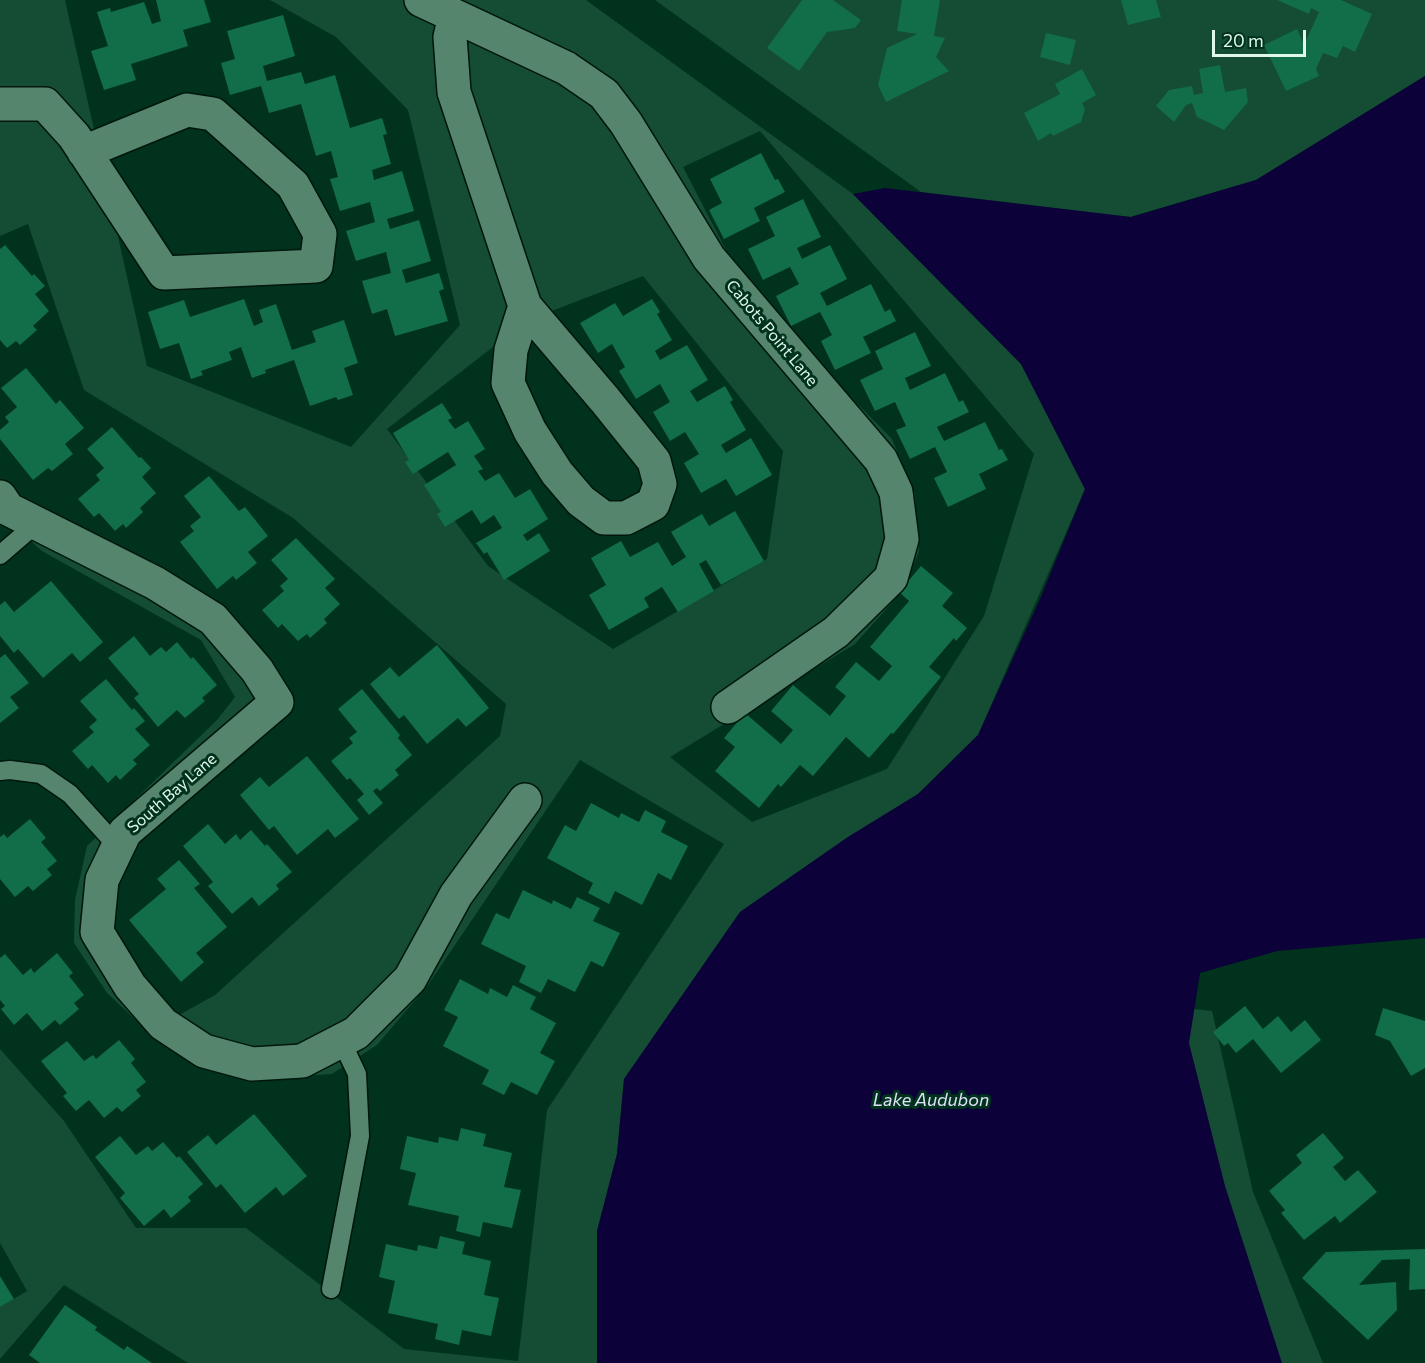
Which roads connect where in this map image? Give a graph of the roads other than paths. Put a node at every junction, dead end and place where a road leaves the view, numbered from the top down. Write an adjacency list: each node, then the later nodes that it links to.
1 (421, 0): 2 (street, Cabots Point Lane)
2 (455, 16): 5 (street); 9 (street, Cabots Point Lane)
3 (0, 104): 4 (street)
4 (84, 152): 4 (street)
5 (525, 306): 5 (street)
6 (0, 497): 7 (street, South Bay Lane)
7 (37, 523): 8 (lane); 12 (street, South Bay Lane)
8 (0, 555)
9 (728, 707)
10 (0, 771): 12 (lane)
11 (525, 800): 13 (street, South Bay Lane)
12 (118, 847): 13 (street, South Bay Lane)
13 (341, 1040): 14 (lane)
14 (331, 1289)

